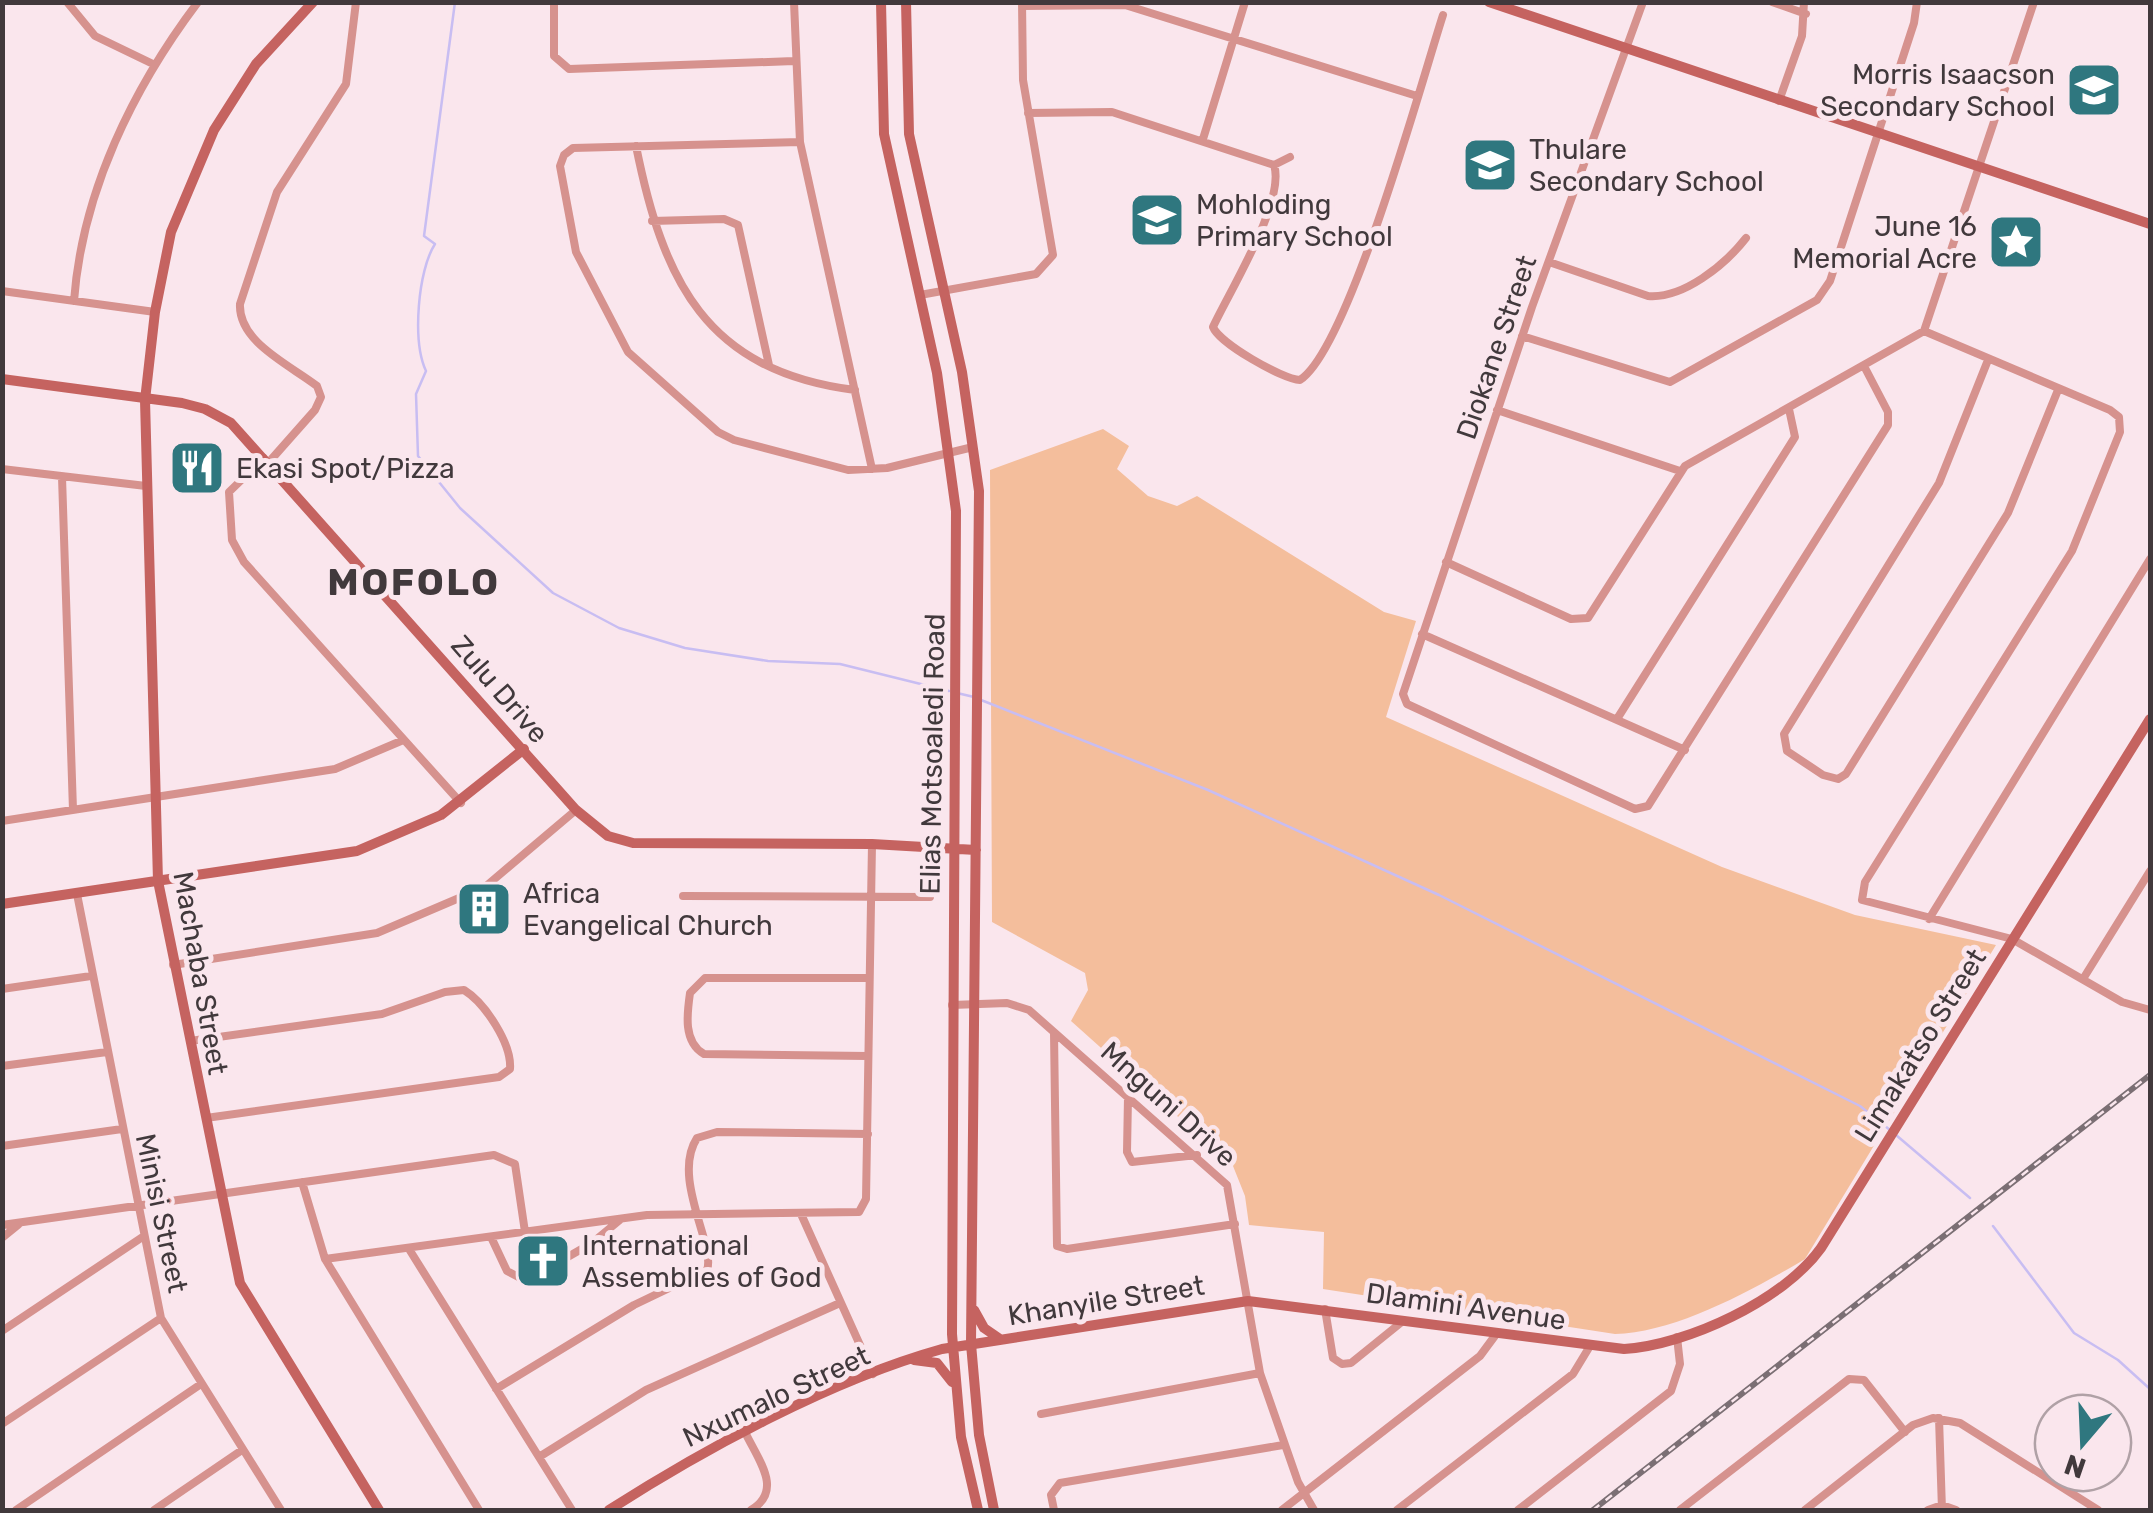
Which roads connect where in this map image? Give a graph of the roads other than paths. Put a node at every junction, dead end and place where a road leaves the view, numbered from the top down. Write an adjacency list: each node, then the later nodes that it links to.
1 (67, 2): 23 (street)
2 (198, 2): 23 (street)
3 (313, 2): 42 (street, Machaba Street)
4 (356, 2): 56 (street)
5 (554, 2): 22 (street)
6 (794, 2): 22 (street)
7 (881, 2): 40 (street, Elias Motsoaledi Road)
8 (906, 2): 38 (street, Elias Motsoaledi Road)
9 (1244, 2): 20 (street)
10 (1489, 2): 21 (street)
11 (1643, 2): 21 (street, Diokane Street)
12 (1772, 2): 18 (street)
13 (1804, 2): 18 (street)
14 (1917, 2): 27 (street)
15 (2046, 2): 17 (street)
16 (1022, 4): 20 (street); 26 (street)
17 (2035, 4): 33 (street)
18 (1806, 14): 25 (street)
19 (1443, 15): 24 (street)
20 (1235, 38): 24 (street); 28 (street)
21 (1626, 50): 25 (street); 37 (street, Diokane Street)
22 (794, 61): 29 (street)
23 (153, 64): 41 (street)
24 (1417, 96): 32 (street)
25 (1779, 102): 27 (street)
26 (1028, 114): 28 (street); 38 (street)
27 (1878, 134): 33 (street); 44 (street)
28 (1203, 139): 32 (street)
29 (800, 142): 30 (street); 49 (street)
30 (636, 146): 34 (street); 57 (street)
31 (1290, 157): 32 (street)
32 (1274, 165)
33 (1979, 168): 35 (street); 43 (street)
34 (652, 222): 46 (street); 46 (street)
35 (2150, 224)
36 (1746, 238): 37 (street)
37 (1550, 262): 44 (street, Diokane Street)
38 (944, 290): 40 (street); 54 (street, Elias Motsoaledi Road)
39 (2, 291): 41 (street)
40 (920, 295): 55 (street, Elias Motsoaledi Road)
41 (74, 301): 42 (street)
42 (154, 312): 51 (street, Machaba Street)
43 (1924, 331): 45 (street); 47 (street)
44 (1522, 336): 53 (street, Diokane Street)
45 (1988, 360): 50 (street); 50 (street)
46 (769, 365): 49 (street)
47 (1864, 366): 52 (street); 69 (street)
48 (2, 379): 51 (street, Zulu Drive)
49 (855, 390): 57 (street)
50 (2058, 390): 85 (street)
51 (144, 400): 56 (street, Zulu Drive); 61 (street, Machaba Street)
52 (1789, 409): 59 (street); 65 (street)
53 (1497, 410): 59 (street); 63 (street, Diokane Street)
54 (974, 447): 55 (street); 77 (street, Elias Motsoaledi Road)
55 (949, 454): 57 (street); 76 (street, Elias Motsoaledi Road)
56 (266, 460): 67 (street); 68 (street, Zulu Drive)
57 (872, 468)
58 (2, 469): 60 (street)
59 (1680, 471): 63 (street)
60 (62, 477): 61 (street); 72 (street)
61 (146, 486): 70 (street, Machaba Street)
62 (2150, 559): 85 (street)
63 (1446, 562): 64 (street, Diokane Street)
64 (1422, 634): 65 (street); 69 (street, Diokane Street)
65 (1617, 719): 69 (street)
66 (2150, 719): 86 (street, Limakatso Street)
67 (401, 741): 70 (street); 71 (street)
68 (524, 749): 71 (street); 73 (street, Zulu Drive)
69 (1685, 750)
70 (156, 797): 72 (street); 79 (street, Machaba Street)
71 (460, 803): 79 (street)
72 (72, 810): 74 (street)
73 (576, 810): 75 (street, Zulu Drive); 87 (street)
74 (2, 821)
75 (872, 844): 76 (street, Zulu Drive); 82 (street)
76 (952, 848): 77 (street, Zulu Drive); 93 (street, Elias Motsoaledi Road)
77 (976, 850): 92 (street, Elias Motsoaledi Road)
78 (2150, 871): 90 (street)
79 (158, 881): 80 (street); 87 (street, Machaba Street)
80 (77, 894): 84 (street); 88 (street, Minisi Street)
81 (683, 896): 82 (street)
82 (870, 898): 83 (street); 89 (street)
83 (930, 898)
84 (2, 904)
85 (1930, 919): 86 (street)
86 (2012, 939): 90 (street); 129 (street, Limakatso Street)
87 (173, 965): 96 (street, Machaba Street)
88 (90, 976): 91 (street); 97 (street, Minisi Street)
89 (868, 978): 98 (street); 98 (street)
90 (2083, 979): 94 (street)
91 (2, 989)
92 (976, 1004): 93 (street, Mnguni Drive); 95 (street, Mnguni Drive); 123 (street, Elias Motsoaledi Road)
93 (952, 1005): 133 (street, Elias Motsoaledi Road)
94 (2150, 1010)
95 (1054, 1032): 100 (street, Mnguni Drive); 113 (street)
96 (190, 1041): 101 (street, Machaba Street); 101 (street)
97 (107, 1052): 99 (street); 102 (street, Minisi Street)
98 (868, 1056): 103 (street)
99 (2, 1066)
100 (1128, 1097): 105 (street, Mnguni Drive); 105 (street)
101 (205, 1118): 107 (street, Machaba Street)
102 (122, 1129): 104 (street); 108 (street, Minisi Street)
103 (868, 1134): 109 (street); 110 (street)
104 (2, 1146)
105 (1197, 1155): 113 (street, Mnguni Drive)
106 (302, 1182): 107 (street); 115 (street); 120 (street)
107 (219, 1194): 108 (street); 153 (street, Machaba Street)
108 (138, 1207): 112 (street); 116 (street, Minisi Street)
109 (693, 1212): 110 (street); 111 (street); 139 (street)
110 (801, 1214): 122 (street)
111 (623, 1218): 115 (street); 117 (street)
112 (21, 1222): 114 (street); 118 (street)
113 (1235, 1224): 121 (street, Mnguni Drive)
114 (2, 1225)
115 (526, 1232): 117 (street)
116 (144, 1236): 125 (street, Minisi Street); 127 (street)
117 (490, 1237): 119 (street)
118 (2, 1238)
119 (409, 1248): 120 (street); 139 (street)
120 (325, 1259): 154 (street)
121 (1248, 1302): 124 (street, Dlamini Avenue); 130 (street, Khanyile Street); 135 (street, Mnguni Drive)
122 (840, 1303): 136 (street); 147 (street)
123 (972, 1304): 130 (street); 131 (street, Elias Motsoaledi Road)
124 (1326, 1309): 126 (street, Dlamini Avenue); 126 (street)
125 (161, 1318): 137 (street, Minisi Street); 142 (street)
126 (1403, 1321): 128 (street, Dlamini Avenue)
127 (2, 1332)
128 (1497, 1333): 132 (street, Dlamini Avenue); 148 (street)
129 (1677, 1337): 132 (street, Dlamini Avenue); 164 (street)
130 (1000, 1339): 131 (street, Khanyile Street)
131 (971, 1344): 133 (street, Nxumalo Street); 159 (street, Elias Motsoaledi Road)
132 (1590, 1346): 163 (street)
133 (952, 1347): 134 (street, Nxumalo Street); 138 (street, Elias Motsoaledi Road)
134 (900, 1362): 136 (street, Nxumalo Street); 138 (street)
135 (1260, 1373): 140 (street); 145 (street, Mnguni Drive)
136 (873, 1374): 143 (street, Nxumalo Street)
137 (200, 1384): 146 (street, Minisi Street); 150 (street)
138 (955, 1387): 158 (street, Elias Motsoaledi Road)
139 (496, 1389): 147 (street)
140 (1042, 1414)
141 (1939, 1418): 144 (street); 149 (street); 169 (street)
142 (2, 1424)
143 (745, 1432): 156 (street, Nxumalo Street); 157 (street)
144 (1905, 1432): 165 (street); 166 (street)
145 (1283, 1445): 148 (street, Mnguni Drive); 160 (street)
146 (242, 1450): 151 (street); 152 (street, Minisi Street)
147 (539, 1457): 155 (street)
148 (1303, 1494): 161 (street); 162 (street, Mnguni Drive)
149 (1942, 1508): 167 (street); 168 (street)
150 (16, 1510)
151 (154, 1510)
152 (281, 1510)
153 (379, 1510)
154 (479, 1510)
155 (572, 1510)
156 (609, 1510)
157 (751, 1510)
158 (978, 1510)
159 (994, 1510)
160 (1054, 1510)
161 (1282, 1510)
162 (1314, 1510)
163 (1397, 1510)
164 (1518, 1510)
165 (1680, 1510)
166 (1805, 1510)
167 (1928, 1510)
168 (1956, 1510)
169 (2098, 1510)

